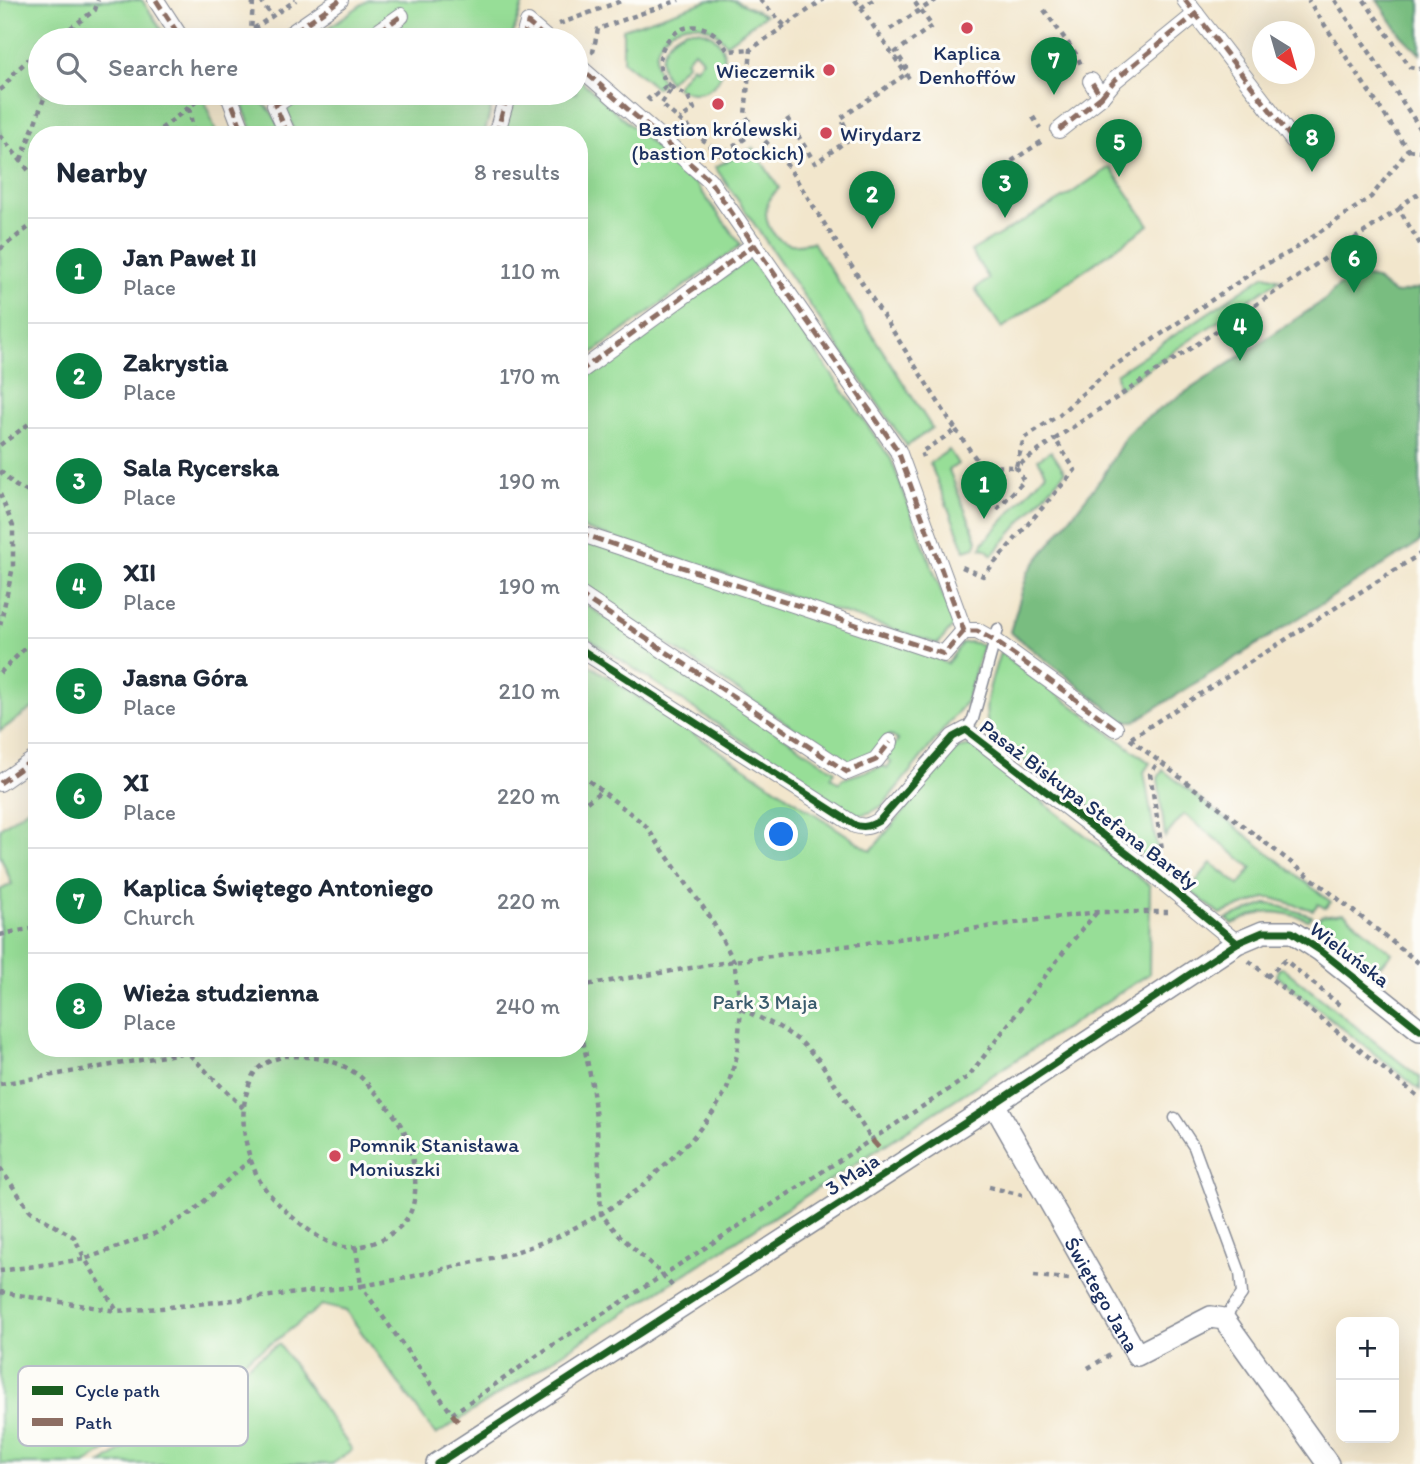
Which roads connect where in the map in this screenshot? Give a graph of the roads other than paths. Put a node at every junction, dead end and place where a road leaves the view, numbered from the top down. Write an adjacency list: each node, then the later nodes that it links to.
1 (156, 0): 6 (street)
2 (340, 0): 7 (street)
3 (1185, 0): 4 (street)
4 (1196, 14): 11 (street); 19 (street)
5 (401, 16): 8 (street)
6 (174, 28)
7 (300, 28)
8 (384, 28)
9 (588, 74): 20 (street)
10 (1088, 77): 11 (street)
11 (1101, 97): 18 (street)
12 (233, 105): 15 (street)
13 (275, 105): 16 (street)
14 (505, 105): 17 (street)
15 (241, 126)
16 (284, 126)
17 (499, 126)
18 (1054, 134)
19 (1293, 140)
20 (755, 244): 21 (street); 24 (street)
21 (588, 365)
22 (588, 536): 24 (street)
23 (588, 600): 29 (street)
24 (964, 631): 25 (street)
25 (996, 635): 27 (lane); 28 (street)
26 (588, 654): 27 (street, Pasaż Biskupa Stefana Bareły)
27 (966, 730): 33 (street, Pasaż Biskupa Stefana Bareły)
28 (1124, 734)
29 (890, 742)
30 (28, 763): 31 (street)
31 (0, 783)
32 (1292, 932): 33 (street, 3 Maja); 34 (street, Wieluńska)
33 (1237, 943): 35 (street, 3 Maja)
34 (1420, 1030)
35 (993, 1104): 37 (street, Świętego Jana); 38 (street, 3 Maja)
36 (1175, 1118): 37 (lane)
37 (1224, 1319): 39 (street)
38 (437, 1464)
39 (1328, 1464)

